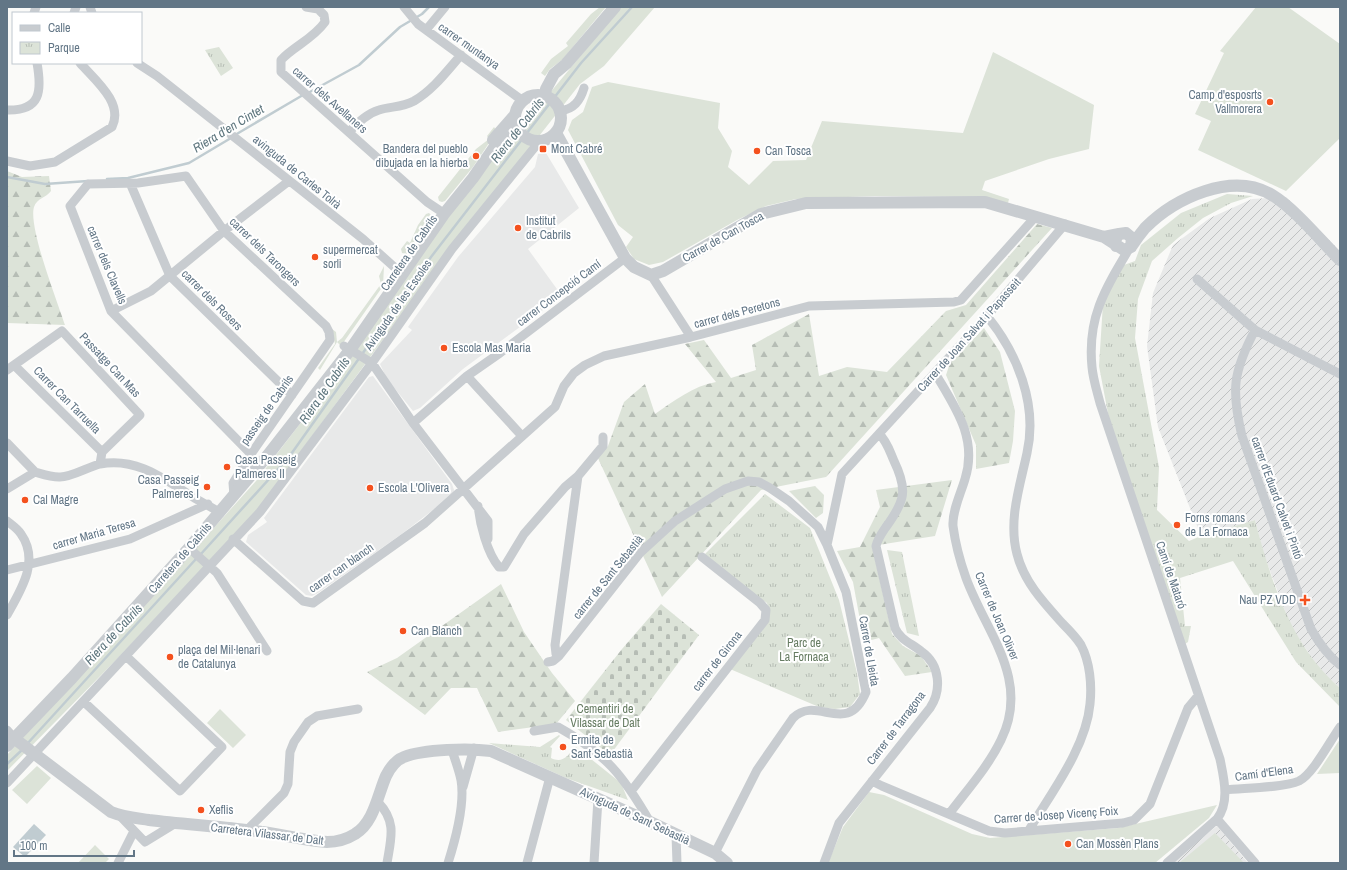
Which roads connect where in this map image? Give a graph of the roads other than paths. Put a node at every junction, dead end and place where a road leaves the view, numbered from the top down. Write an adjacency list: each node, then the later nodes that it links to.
1 (306, 7): 16 (street, carrer dels Avellaners)
2 (404, 7): 5 (street, carrer muntanya)
3 (446, 7): 5 (street)
4 (616, 7): 11 (street)
5 (426, 30): 6 (street, carrer muntanya)
6 (460, 55): 12 (street, carrer muntanya); 16 (street)
7 (37, 64): 13 (street)
8 (81, 64): 20 (street)
9 (139, 64): 22 (street, avinguda de Carles Tolrà)
10 (584, 88): 14 (street)
11 (545, 96): 12 (street); 14 (street)
12 (523, 101): 15 (street)
13 (7, 110)
14 (560, 111): 18 (street)
15 (515, 116): 17 (street); 24 (street, Carretera de Cabrils)
16 (349, 132): 24 (street, carrer dels Avellaners)
17 (519, 132): 19 (street); 31 (street, Carretera de Cabrils)
18 (556, 133): 19 (street); 29 (street)
19 (538, 142): 41 (street, Avinguda de les Escoles)
20 (7, 161)
21 (186, 176): 23 (street, carrer dels Clavells); 27 (street, carrer dels Tarongers)
22 (289, 181): 27 (street); 31 (street, avinguda de Carles Tolrà)
23 (130, 183): 33 (street, carrer dels Rosers); 35 (street, carrer dels Clavells)
24 (439, 210): 31 (street, Carretera de Cabrils)
25 (1036, 216): 26 (street, Carrer de Can Tosca); 32 (street, Carrer de Can Tosca); 38 (street, carrer dels Peretons)
26 (1065, 224): 28 (street); 36 (street, Carrer de Joan Salvat i Papasseit)
27 (224, 231): 33 (street); 39 (street, carrer dels Tarongers)
28 (1123, 243): 30 (street); 76 (street, Camí de Mataró)
29 (625, 258): 32 (street); 45 (street, carrer Concepció Camí)
30 (1340, 260)
31 (400, 272): 40 (street, Carretera de Cabrils)
32 (651, 275): 38 (street)
33 (170, 276): 35 (street); 46 (street, carrer dels Rosers)
34 (1198, 279): 37 (street)
35 (111, 311): 53 (street, carrer dels Clavells)
36 (986, 316): 43 (street, Carrer de Joan Salvat i Papasseit); 99 (street)
37 (1255, 330): 44 (street); 75 (street, carrer d'Eduard Calvet i Pintó)
38 (691, 337): 49 (street, carrer dels Peretons)
39 (330, 340): 46 (street, passeig de Cabrils)
40 (349, 349): 41 (street); 59 (street, Carretera de Cabrils)
41 (370, 362): 47 (street); 63 (street, Avinguda de les Escoles)
42 (10, 367): 52 (street, Carrer Can Tarruella); 52 (street, Passatge Can Mas)
43 (935, 373): 48 (street, Carrer de Joan Salvat i Papasseit); 93 (street, Carrer de Joan Oliver)
44 (1340, 374)
45 (467, 376): 47 (street, carrer Concepció Camí); 49 (street)
46 (292, 395): 53 (street, passeig de Cabrils)
47 (413, 423): 58 (street)
48 (879, 434): 64 (street, Carrer de Joan Salvat i Papasseit); 86 (street, Carrer de Tarragona)
49 (522, 436): 58 (street, carrer dels Peretons)
50 (603, 437): 56 (street)
51 (7, 443): 55 (street)
52 (102, 452): 54 (street)
53 (250, 454): 59 (street, passeig de Cabrils)
54 (100, 464): 55 (street); 60 (street)
55 (35, 472): 57 (street)
56 (578, 476): 58 (street); 73 (street, carrer de Sant Sebastià)
57 (7, 489)
58 (465, 489): 63 (street, carrer can blanch)
59 (234, 496): 61 (street, Carretera de Cabrils)
60 (208, 504): 61 (street); 67 (street, carrer Maria Teresa)
61 (220, 513): 65 (street, Carretera de Cabrils)
62 (7, 521): 67 (street)
63 (233, 539): 68 (street, Avinguda de les Escoles)
64 (826, 546): 73 (street, carrer de Sant Sebastià); 102 (street, Carrer de Lleida)
65 (191, 550): 68 (street); 81 (street, Carretera de Cabrils)
66 (702, 557): 89 (street, carrer de Girona)
67 (30, 564): 69 (street); 70 (street)
68 (207, 565): 71 (street); 72 (street, Avinguda de les Escoles)
69 (7, 570)
70 (7, 615)
71 (267, 651)
72 (126, 656): 77 (street, Avinguda de les Escoles); 77 (street)
73 (559, 656): 74 (street)
74 (548, 662)
75 (1340, 665)
76 (1198, 696): 90 (street, Camí de Mataró); 99 (street, Carrer de Josep Vicenç Foix)
77 (84, 702): 84 (street, Avinguda de les Escoles)
78 (358, 709): 98 (street)
79 (1340, 727): 90 (street, Camí d'Elena)
80 (534, 731): 89 (street)
81 (12, 739): 84 (street)
82 (474, 748): 83 (street, Carretera Vilassar de Dalt); 85 (street, Carretera Vilassar de Dalt); 88 (street)
83 (452, 750): 88 (street); 92 (street, Carretera Vilassar de Dalt)
84 (33, 752): 87 (street, Avinguda de les Escoles); 94 (street, Carretera Vilassar de Dalt)
85 (545, 775): 91 (street, Avinguda de Sant Sebastià); 106 (street)
86 (872, 781): 93 (street, Carrer de Josep Vicenç Foix); 110 (street, Carrer de Tarragona)
87 (7, 783)
88 (462, 790): 105 (street)
89 (632, 790): 96 (street)
90 (1225, 790): 95 (street, Camí de Mataró)
91 (598, 799): 96 (street, Avinguda de Sant Sebastià); 107 (street)
92 (378, 802): 98 (street, Carretera Vilassar de Dalt); 104 (street)
93 (949, 814): 99 (street, Carrer de Josep Vicenç Foix)
94 (120, 816): 97 (street, Carretera Vilassar de Dalt); 100 (street)
95 (1217, 819): 111 (street, Camí de Mataró); 112 (street)
96 (650, 822): 101 (street, Avinguda de Sant Sebastià)
97 (176, 824): 98 (street, Carretera Vilassar de Dalt); 100 (street)
98 (247, 830)
99 (1029, 830)
100 (134, 831): 103 (street)
101 (676, 835): 102 (street, Avinguda de Sant Sebastià); 108 (street)
102 (715, 853): 109 (street, Avinguda de Sant Sebastià)
103 (118, 863)
104 (387, 863)
105 (448, 863)
106 (527, 863)
107 (594, 863)
108 (677, 863)
109 (727, 863)
110 (824, 863)
111 (1167, 863)
112 (1255, 863)

